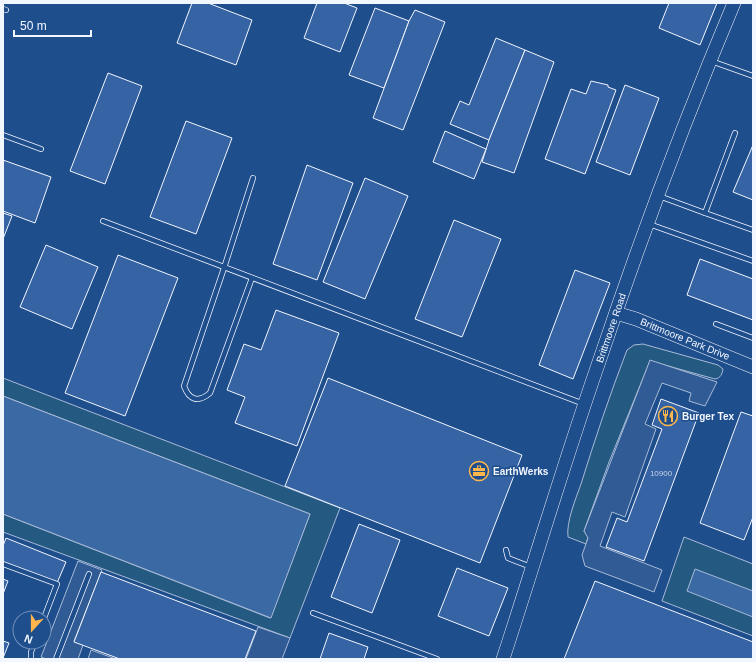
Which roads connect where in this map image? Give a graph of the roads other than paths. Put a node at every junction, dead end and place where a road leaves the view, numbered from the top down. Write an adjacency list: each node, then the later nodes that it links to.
1 (734, 3): 2 (main road, Brittmoore Road)
2 (710, 60): 3 (lane); 8 (main road, Brittmoore Road)
3 (753, 76)
4 (734, 133): 9 (lane)
5 (3, 135): 6 (lane)
6 (41, 149)
7 (253, 178): 14 (lane)
8 (658, 196): 9 (lane); 11 (main road, Brittmoore Road)
9 (704, 213): 12 (lane)
10 (103, 221): 14 (lane)
11 (647, 224): 13 (lane); 16 (main road, Brittmoore Road)
12 (753, 230)
13 (753, 261)
14 (224, 268): 15 (lane); 15 (lane)
15 (252, 278): 20 (lane)
16 (616, 313): 19 (main road, Brittmoore Park Drive); 20 (main road, Brittmoore Road)
17 (716, 324): 18 (lane)
18 (753, 338)
19 (751, 365)
20 (585, 404): 23 (main road, Brittmoore Road)
21 (506, 550): 23 (lane)
22 (3, 564): 25 (lane)
23 (533, 568): 29 (main road, Brittmoore Road)
24 (89, 574): 27 (lane)
25 (47, 610)
26 (313, 613): 28 (lane)
27 (56, 659)
28 (437, 659)
29 (503, 659)

